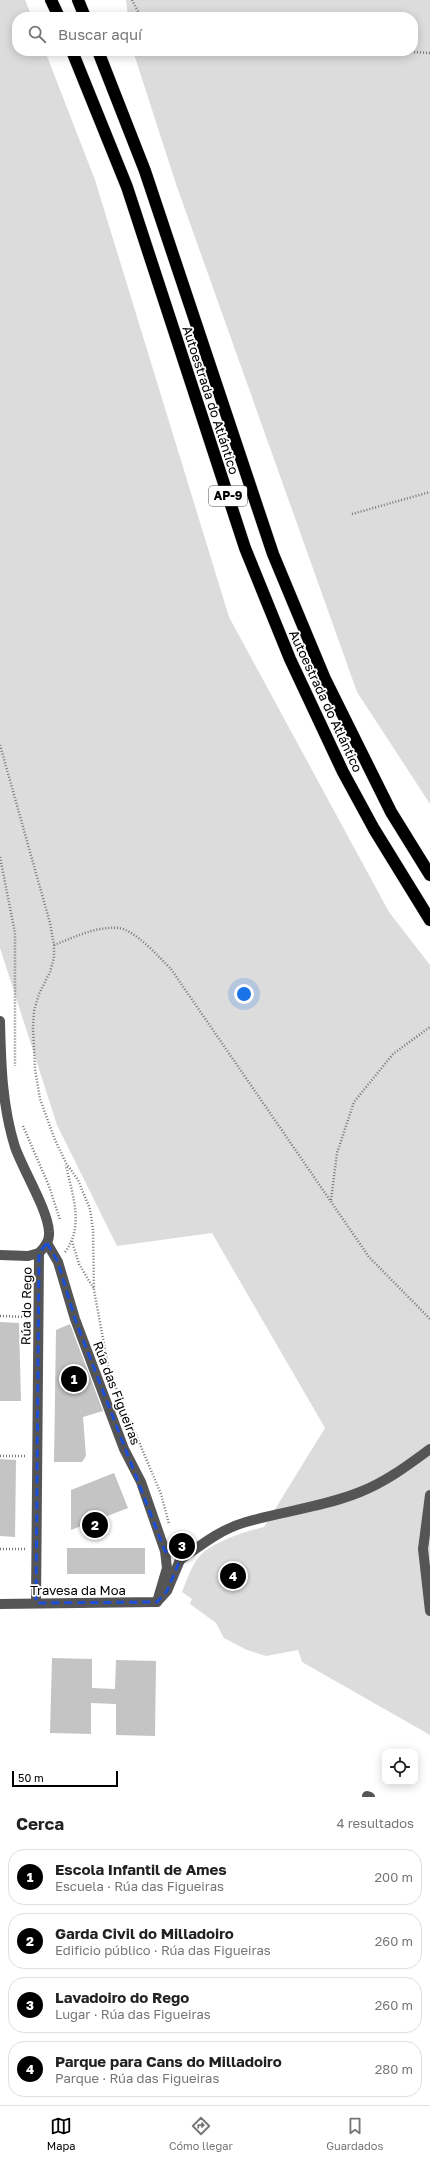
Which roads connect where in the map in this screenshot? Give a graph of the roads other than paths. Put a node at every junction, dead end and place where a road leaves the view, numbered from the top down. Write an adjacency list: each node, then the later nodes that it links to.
1 (51, 0): 3 (highway)
2 (78, 0): 4 (highway)
3 (57, 12)
4 (83, 12)
5 (74, 56): 8 (highway, Autoestrada do Atlántico / AP-9)
6 (100, 56): 7 (highway, Autoestrada do Atlántico / AP-9)
7 (430, 875)
8 (430, 920)
9 (0, 1021): 10 (street)
10 (1, 1085): 11 (street)
11 (48, 1240): 12 (street, Rúa do Rego); 16 (street, Rúa das Figueiras)
12 (39, 1253): 13 (street); 19 (street, Rúa do Rego)
13 (0, 1255)
14 (430, 1449): 17 (street)
15 (430, 1495): 21 (street)
16 (165, 1551): 17 (street); 18 (street, Rúa das Figueiras)
17 (180, 1560): 18 (street)
18 (157, 1602): 19 (street, Travesa da Moa)
19 (36, 1603): 20 (street, Travesa da Moa)
20 (0, 1604)
21 (430, 1611)

